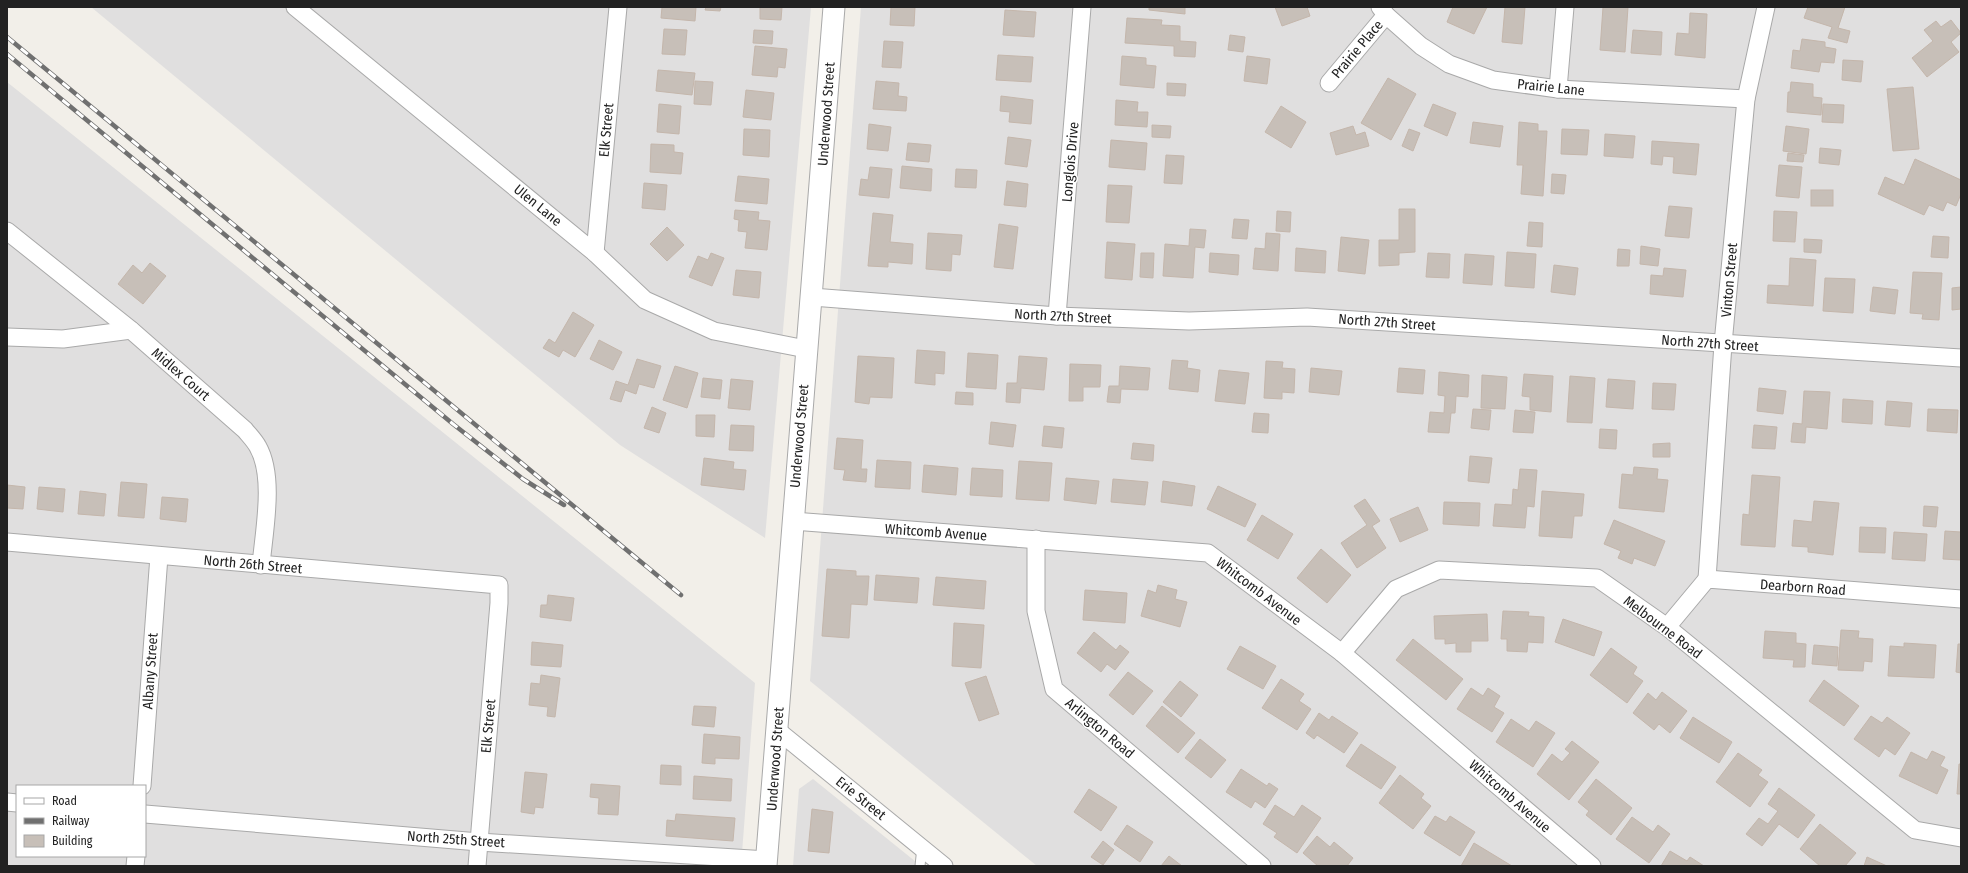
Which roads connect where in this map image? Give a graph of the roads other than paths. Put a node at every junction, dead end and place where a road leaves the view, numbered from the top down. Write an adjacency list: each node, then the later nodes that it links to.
1 (295, 7): 12 (street, Ulen Lane)
2 (618, 7): 12 (street, Elk Street)
3 (834, 7): 13 (street, Underwood Street)
4 (1082, 7): 14 (street, Longlois Drive)
5 (1565, 7): 9 (street)
6 (1766, 7): 10 (street, Vinton Street)
7 (1383, 11): 8 (street, Prairie Place); 9 (street, Prairie Lane)
8 (1329, 83)
9 (1558, 89): 10 (street, Prairie Lane)
10 (1746, 99): 17 (street, Vinton Street)
11 (7, 231): 15 (street, Midlex Court)
12 (595, 253): 18 (street, Ulen Lane)
13 (812, 297): 14 (street, North 27th Street); 18 (street, Underwood Street)
14 (1057, 316): 17 (street, North 27th Street)
15 (131, 330): 16 (street); 24 (street, Midlex Court)
16 (7, 337)
17 (1723, 344): 19 (street, North 27th Street); 25 (street, Vinton Street)
18 (806, 348): 20 (street, Underwood Street)
19 (1961, 358)
20 (793, 521): 21 (street, Whitcomb Avenue); 30 (street, Underwood Street)
21 (1036, 540): 29 (street, Whitcomb Avenue); 40 (street, Arlington Road)
22 (7, 542): 23 (street, North 26th Street)
23 (159, 556): 24 (street, North 26th Street); 31 (street, Albany Street)
24 (261, 565): 26 (street, North 26th Street)
25 (1707, 580): 27 (street, Dearborn Road); 28 (street)
26 (499, 585): 34 (street, Elk Street)
27 (1961, 599)
28 (1667, 627): 29 (street, Melbourne Road); 33 (street, Melbourne Road)
29 (1342, 653): 41 (street, Whitcomb Avenue)
30 (777, 730): 35 (street, Erie Street); 36 (street, Underwood Street)
31 (142, 785)
32 (146, 814): 34 (street, North 25th Street)
33 (1961, 838)
34 (479, 842): 36 (street, North 25th Street); 37 (street, Elk Street)
35 (922, 847): 38 (lane); 39 (street, Erie Street)
36 (766, 863)
37 (477, 866)
38 (920, 866)
39 (944, 866)
40 (1262, 866)
41 (1592, 866)

